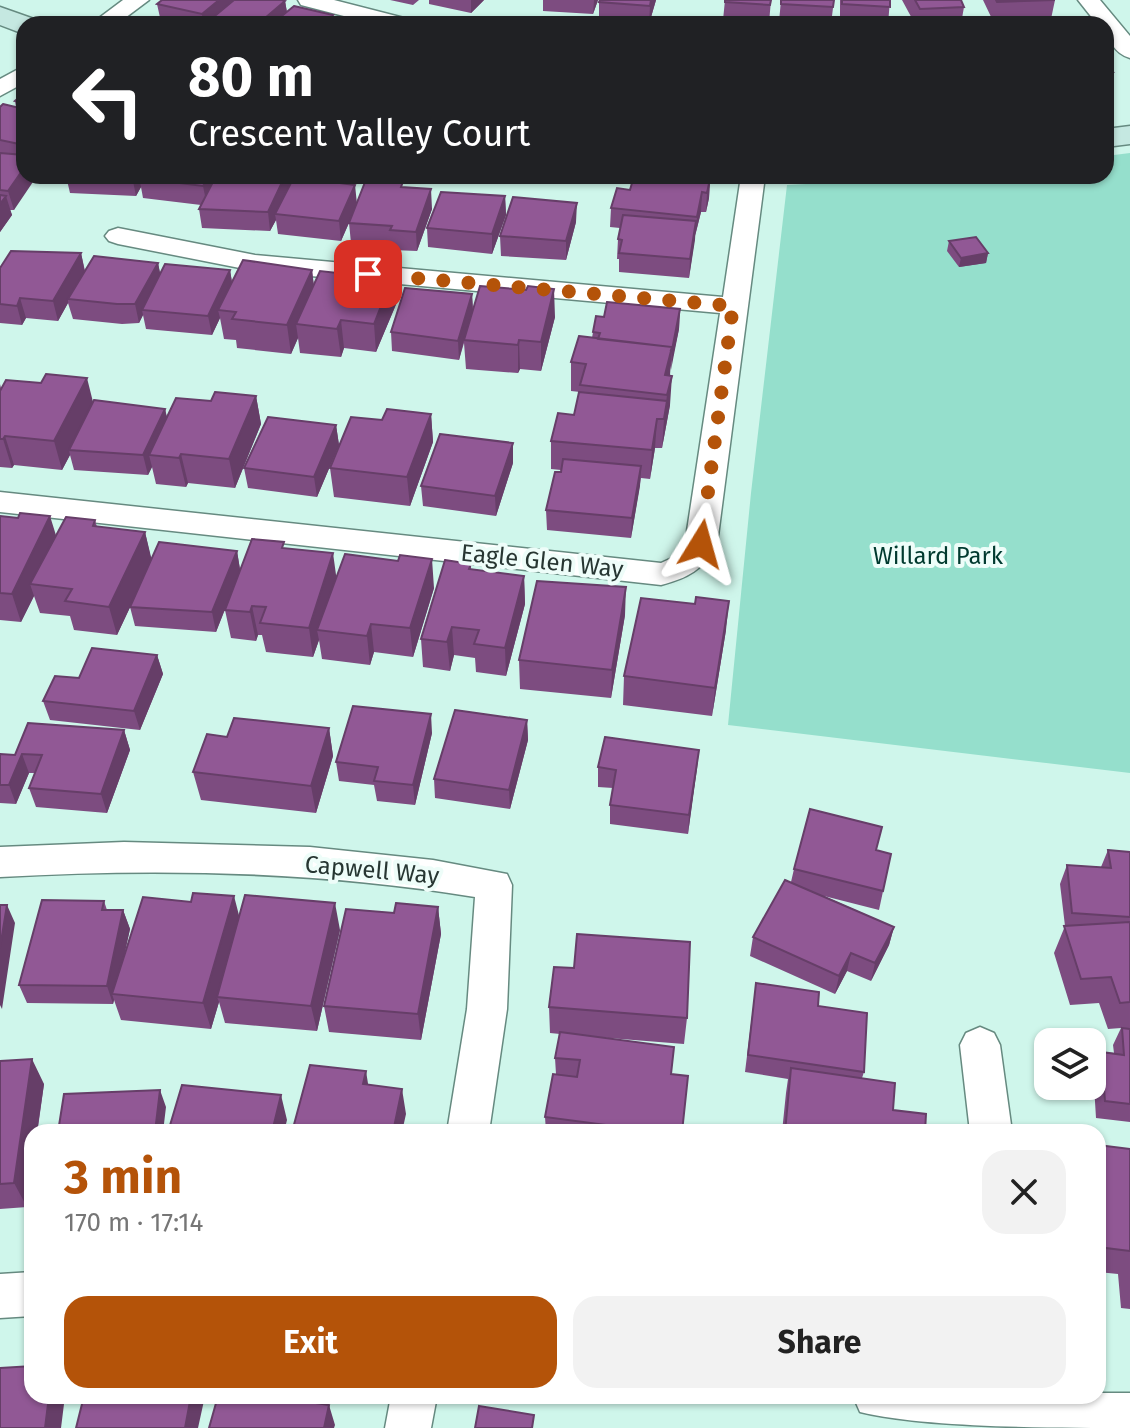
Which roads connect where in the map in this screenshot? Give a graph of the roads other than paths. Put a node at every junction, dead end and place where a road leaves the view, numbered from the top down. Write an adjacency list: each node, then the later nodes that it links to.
1 (138, 0): 4 (street)
2 (309, 0): 5 (street)
3 (1089, 0): 6 (street)
4 (114, 16)
5 (370, 16)
6 (1103, 16)
7 (1116, 30): 8 (street)
8 (1130, 51)
9 (752, 184): 11 (street, Eagle Glen Way)
10 (118, 236): 11 (street)
11 (733, 306): 12 (street, Eagle Glen Way)
12 (0, 502)
13 (0, 862): 15 (street, Capwell Way)
14 (980, 1045): 16 (street)
15 (470, 1124)
16 (990, 1124)
17 (24, 1294): 18 (street)
18 (0, 1296)
19 (412, 1404): 23 (street)
20 (998, 1404): 21 (street)
21 (1028, 1406): 22 (street)
22 (1130, 1416)
23 (408, 1428)

